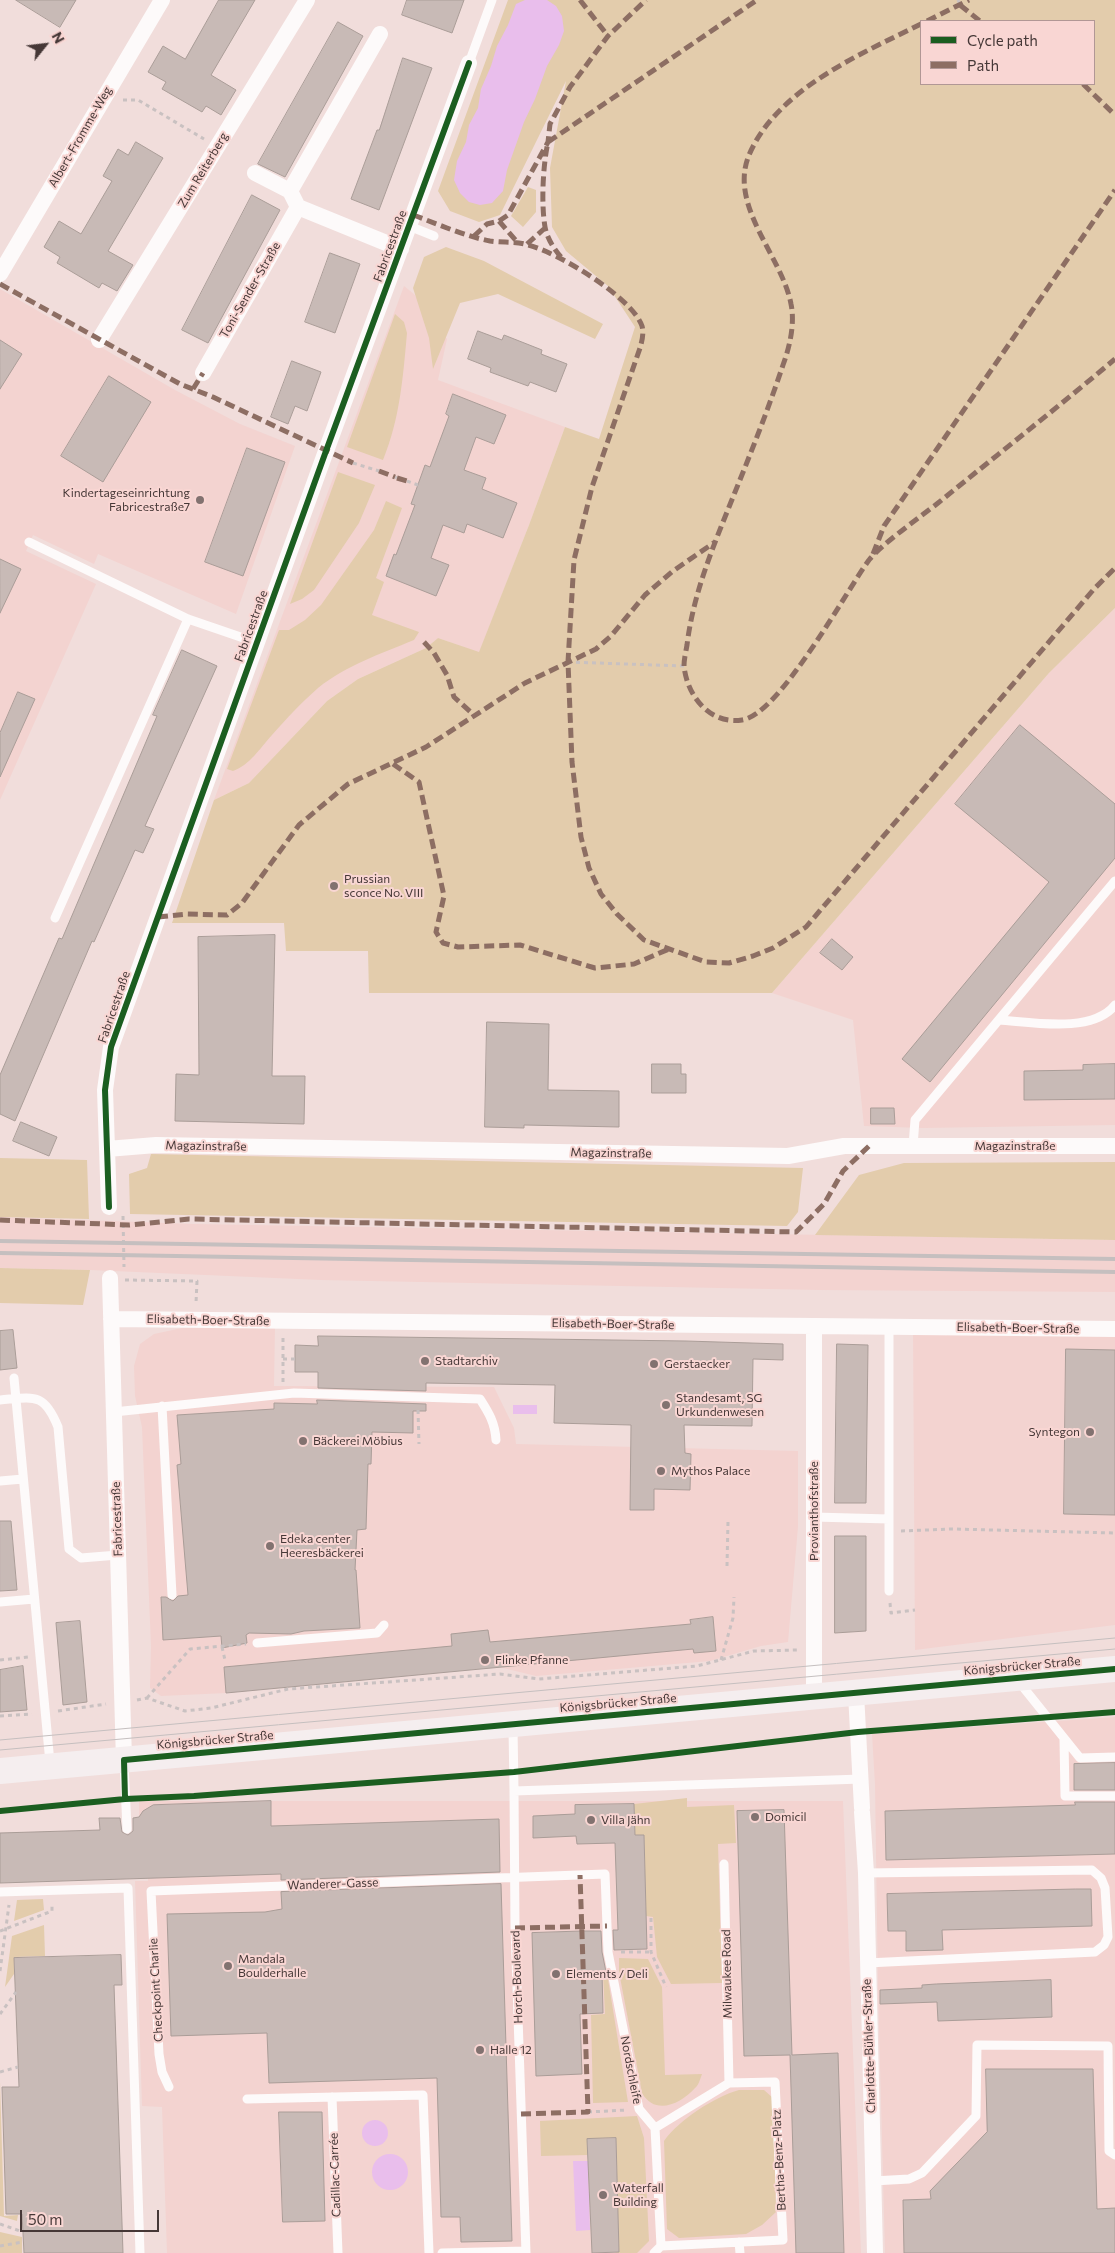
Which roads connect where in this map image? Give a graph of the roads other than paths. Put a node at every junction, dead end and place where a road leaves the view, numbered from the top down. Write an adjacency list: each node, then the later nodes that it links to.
1 (162, 0): 12 (street, Albert-Fromme-Weg)
2 (306, 0): 13 (street, Zum Reiterberg)
3 (492, 0): 5 (lane)
4 (380, 34): 7 (street)
5 (469, 63): 9 (street, Fabricestraße)
6 (255, 173): 7 (street)
7 (290, 191): 8 (street)
8 (298, 207): 11 (street); 14 (street, Toni-Sender-Straße)
9 (410, 226): 10 (lane); 11 (street, Fabricestraße)
10 (434, 236)
11 (401, 249): 17 (street, Fabricestraße)
12 (0, 274)
13 (99, 340)
14 (202, 374)
15 (29, 542): 16 (lane)
16 (188, 619): 17 (lane); 19 (lane)
17 (258, 643): 24 (street, Fabricestraße)
18 (1115, 881): 21 (lane)
19 (55, 918)
20 (1115, 1005): 21 (lane)
21 (999, 1020): 22 (lane)
22 (914, 1146): 23 (street, Magazinstraße); 24 (street, Magazinstraße)
23 (1115, 1146)
24 (107, 1149): 25 (street, Fabricestraße)
25 (116, 1210)
26 (117, 1279): 27 (street, Fabricestraße)
27 (112, 1319): 28 (street, Elisabeth-Boer-Straße); 35 (street, Fabricestraße)
28 (814, 1326): 29 (street, Elisabeth-Boer-Straße); 39 (street, Provianthofstraße)
29 (888, 1327): 30 (street, Elisabeth-Boer-Straße); 40 (lane)
30 (1115, 1329)
31 (14, 1378): 32 (lane)
32 (16, 1399): 33 (lane); 37 (lane); 41 (lane)
33 (0, 1400)
34 (162, 1406): 35 (lane); 36 (lane); 43 (lane)
35 (114, 1412): 41 (street, Fabricestraße)
36 (496, 1440)
37 (23, 1479): 38 (lane); 44 (lane)
38 (0, 1481)
39 (814, 1517): 40 (lane); 51 (street, Provianthofstraße)
40 (889, 1519): 42 (lane)
41 (118, 1555): 55 (street, Fabricestraße)
42 (889, 1591)
43 (172, 1595)
44 (34, 1599): 45 (lane); 56 (lane)
45 (0, 1602)
46 (384, 1625): 47 (lane)
47 (257, 1643)
48 (1115, 1669): 49 (main road, Königsbrücker Straße)
49 (1016, 1678): 50 (main road, Königsbrücker Straße); 53 (lane)
50 (856, 1693): 51 (main road, Königsbrücker Straße); 58 (street, Charlotte-Bühler-Straße)
51 (814, 1696): 52 (main road, Königsbrücker Straße)
52 (513, 1724): 55 (main road, Königsbrücker Straße); 59 (lane, Horch-Boulevard)
53 (1064, 1739): 54 (lane); 60 (lane)
54 (1115, 1757)
55 (124, 1760): 56 (main road, Königsbrücker Straße); 61 (lane)
56 (50, 1767): 57 (main road, Königsbrücker Straße)
57 (0, 1771)
58 (861, 1779): 59 (lane); 63 (street, Charlotte-Bühler-Straße)
59 (514, 1791): 64 (lane, Horch-Boulevard)
60 (1111, 1794)
61 (127, 1829)
62 (724, 1864): 70 (lane, Milwaukee Road)
63 (866, 1873): 68 (street, Charlotte-Bühler-Straße); 68 (lane)
64 (514, 1877): 65 (lane, Wanderer-Gasse); 67 (lane, Wanderer-Gasse); 79 (lane, Horch-Boulevard)
65 (151, 1891): 71 (lane, Checkpoint Charlie)
66 (0, 1892): 80 (lane)
67 (608, 1950): 74 (lane, Nordschleife)
68 (867, 1962): 76 (street, Charlotte-Bühler-Straße)
69 (1111, 2045): 75 (lane); 76 (lane)
70 (729, 2083): 74 (lane); 77 (lane, Bertha-Benz-Platz)
71 (169, 2087)
72 (332, 2097): 73 (lane); 81 (lane, Cadillac-Carrée); 82 (lane)
73 (247, 2100)
74 (655, 2128): 78 (lane)
75 (1115, 2156)
76 (873, 2181): 86 (street, Charlotte-Bühler-Straße)
77 (739, 2242): 78 (lane); 85 (lane)
78 (661, 2246): 84 (lane)
79 (526, 2252): 83 (lane)
80 (140, 2253)
81 (338, 2253)
82 (429, 2253)
83 (442, 2253)
84 (654, 2253)
85 (740, 2253)
86 (874, 2253)

